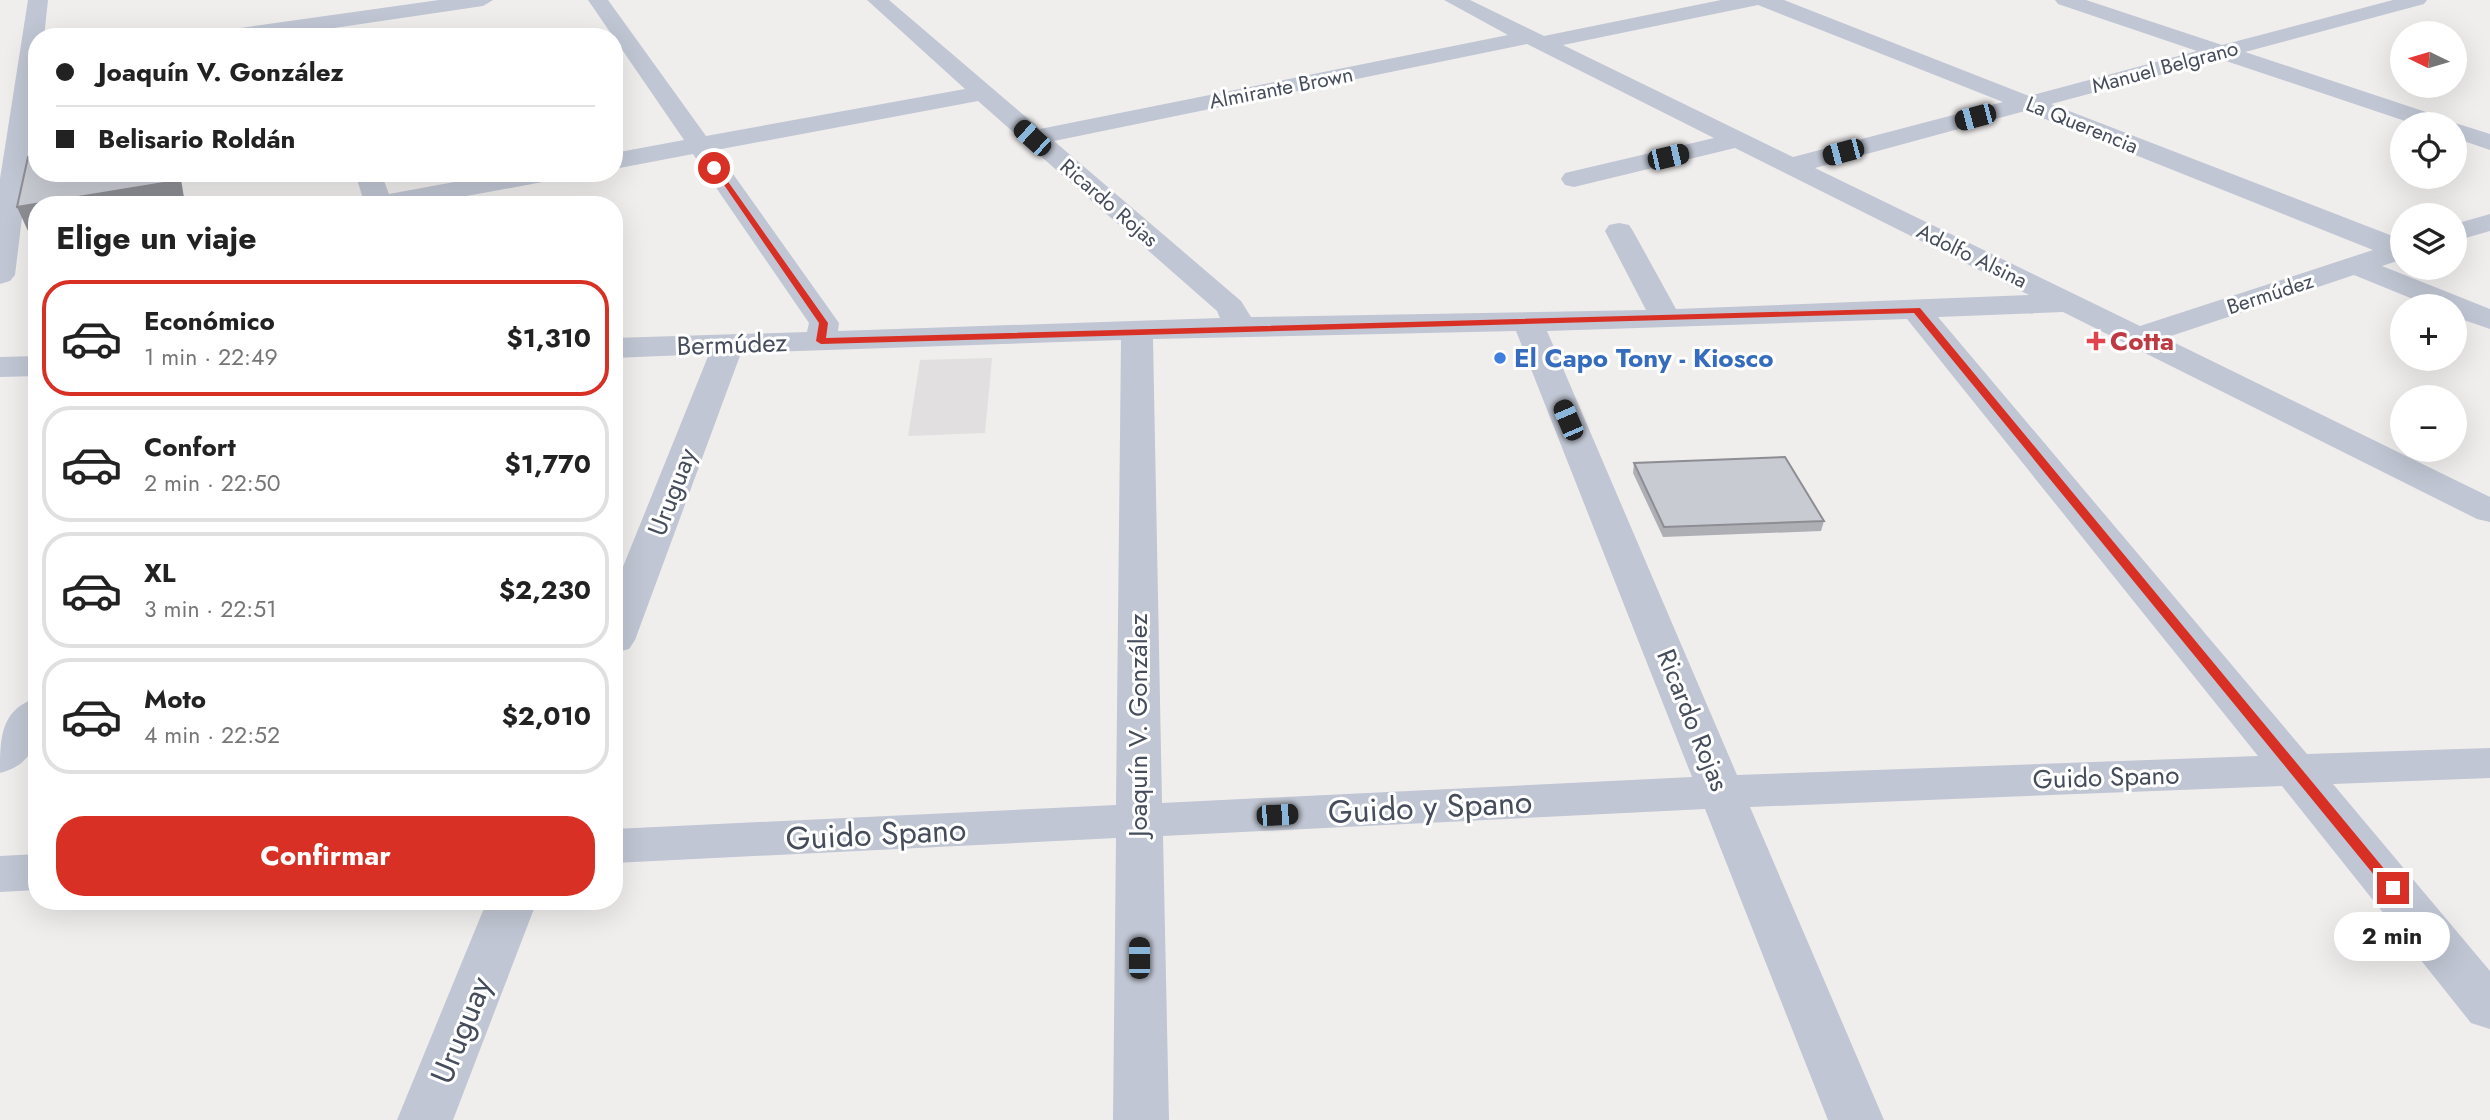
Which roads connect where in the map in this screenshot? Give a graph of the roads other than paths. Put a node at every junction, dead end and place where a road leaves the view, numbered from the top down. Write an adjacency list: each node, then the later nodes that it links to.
1 (38, 0): 11 (street)
2 (317, 0): 12 (street)
3 (483, 0): 13 (street)
4 (598, 0): 14 (street)
5 (877, 0): 19 (street, Ricardo Rojas)
6 (1454, 0): 16 (street, Adolfo Alsina)
7 (1752, 0): 16 (street, Almirante Brown)
8 (1765, 0): 20 (street, La Querencia)
9 (2066, 0): 17 (street)
10 (2417, 0): 17 (street, Manuel Belgrano)
11 (33, 28)
12 (325, 28)
13 (336, 28)
14 (617, 28)
15 (623, 36): 26 (street)
16 (1536, 40): 23 (street, Almirante Brown); 24 (street, Adolfo Alsina)
17 (2222, 52): 20 (street, Manuel Belgrano); 21 (street)
18 (26, 65): 29 (street)
19 (981, 93): 23 (street, Ricardo Rojas); 26 (street)
20 (2027, 103): 28 (street, Manuel Belgrano); 36 (street, La Querencia)
21 (2402, 112)
22 (2467, 134): 25 (street)
23 (1032, 138): 45 (street, Ricardo Rojas)
24 (1738, 140): 28 (street, Adolfo Alsina); 30 (street)
25 (2490, 142)
26 (698, 146): 27 (street); 48 (street)
27 (623, 159)
28 (1791, 166): 40 (street, Adolfo Alsina)
29 (16, 173): 39 (street)
30 (1574, 179)
31 (499, 182): 32 (street)
32 (422, 196)
33 (2490, 222): 34 (street)
34 (2467, 229)
35 (1619, 231): 42 (street)
36 (2390, 246)
37 (2390, 254): 38 (street, Bermúdez)
38 (2356, 265): 43 (street); 47 (street, Bermúdez)
39 (0, 275)
40 (2066, 303): 41 (street, Bermúdez); 47 (street, Adolfo Alsina)
41 (1916, 310): 42 (street, Bermúdez); 58 (street)
42 (1666, 319): 44 (street, Bermúdez)
43 (2490, 320)
44 (1527, 321): 45 (street, Bermúdez); 59 (street, Ricardo Rojas)
45 (1240, 327): 46 (street, Bermúdez)
46 (1137, 330): 48 (street, Bermúdez); 60 (street, Joaquín V. González)
47 (2138, 337): 53 (street, Adolfo Alsina)
48 (821, 341): 49 (street, Bermúdez)
49 (729, 344): 50 (street, Bermúdez); 54 (street, Uruguay)
50 (623, 348)
51 (28, 366): 52 (street)
52 (0, 367)
53 (2490, 511)
54 (623, 617)
55 (28, 723): 56 (street)
56 (0, 758)
57 (2490, 763): 58 (street, Guido Spano)
58 (2296, 769): 59 (street, Guido Spano); 65 (street)
59 (1723, 792): 60 (street, Guido y Spano); 68 (street, Ricardo Rojas)
60 (1138, 822): 61 (street, Guido Spano); 67 (street, Joaquín V. González)
61 (623, 846)
62 (28, 872): 63 (street)
63 (0, 874)
64 (508, 910): 66 (street, Uruguay)
65 (2490, 1008)
66 (425, 1120)
67 (1141, 1120)
68 (1856, 1120)

